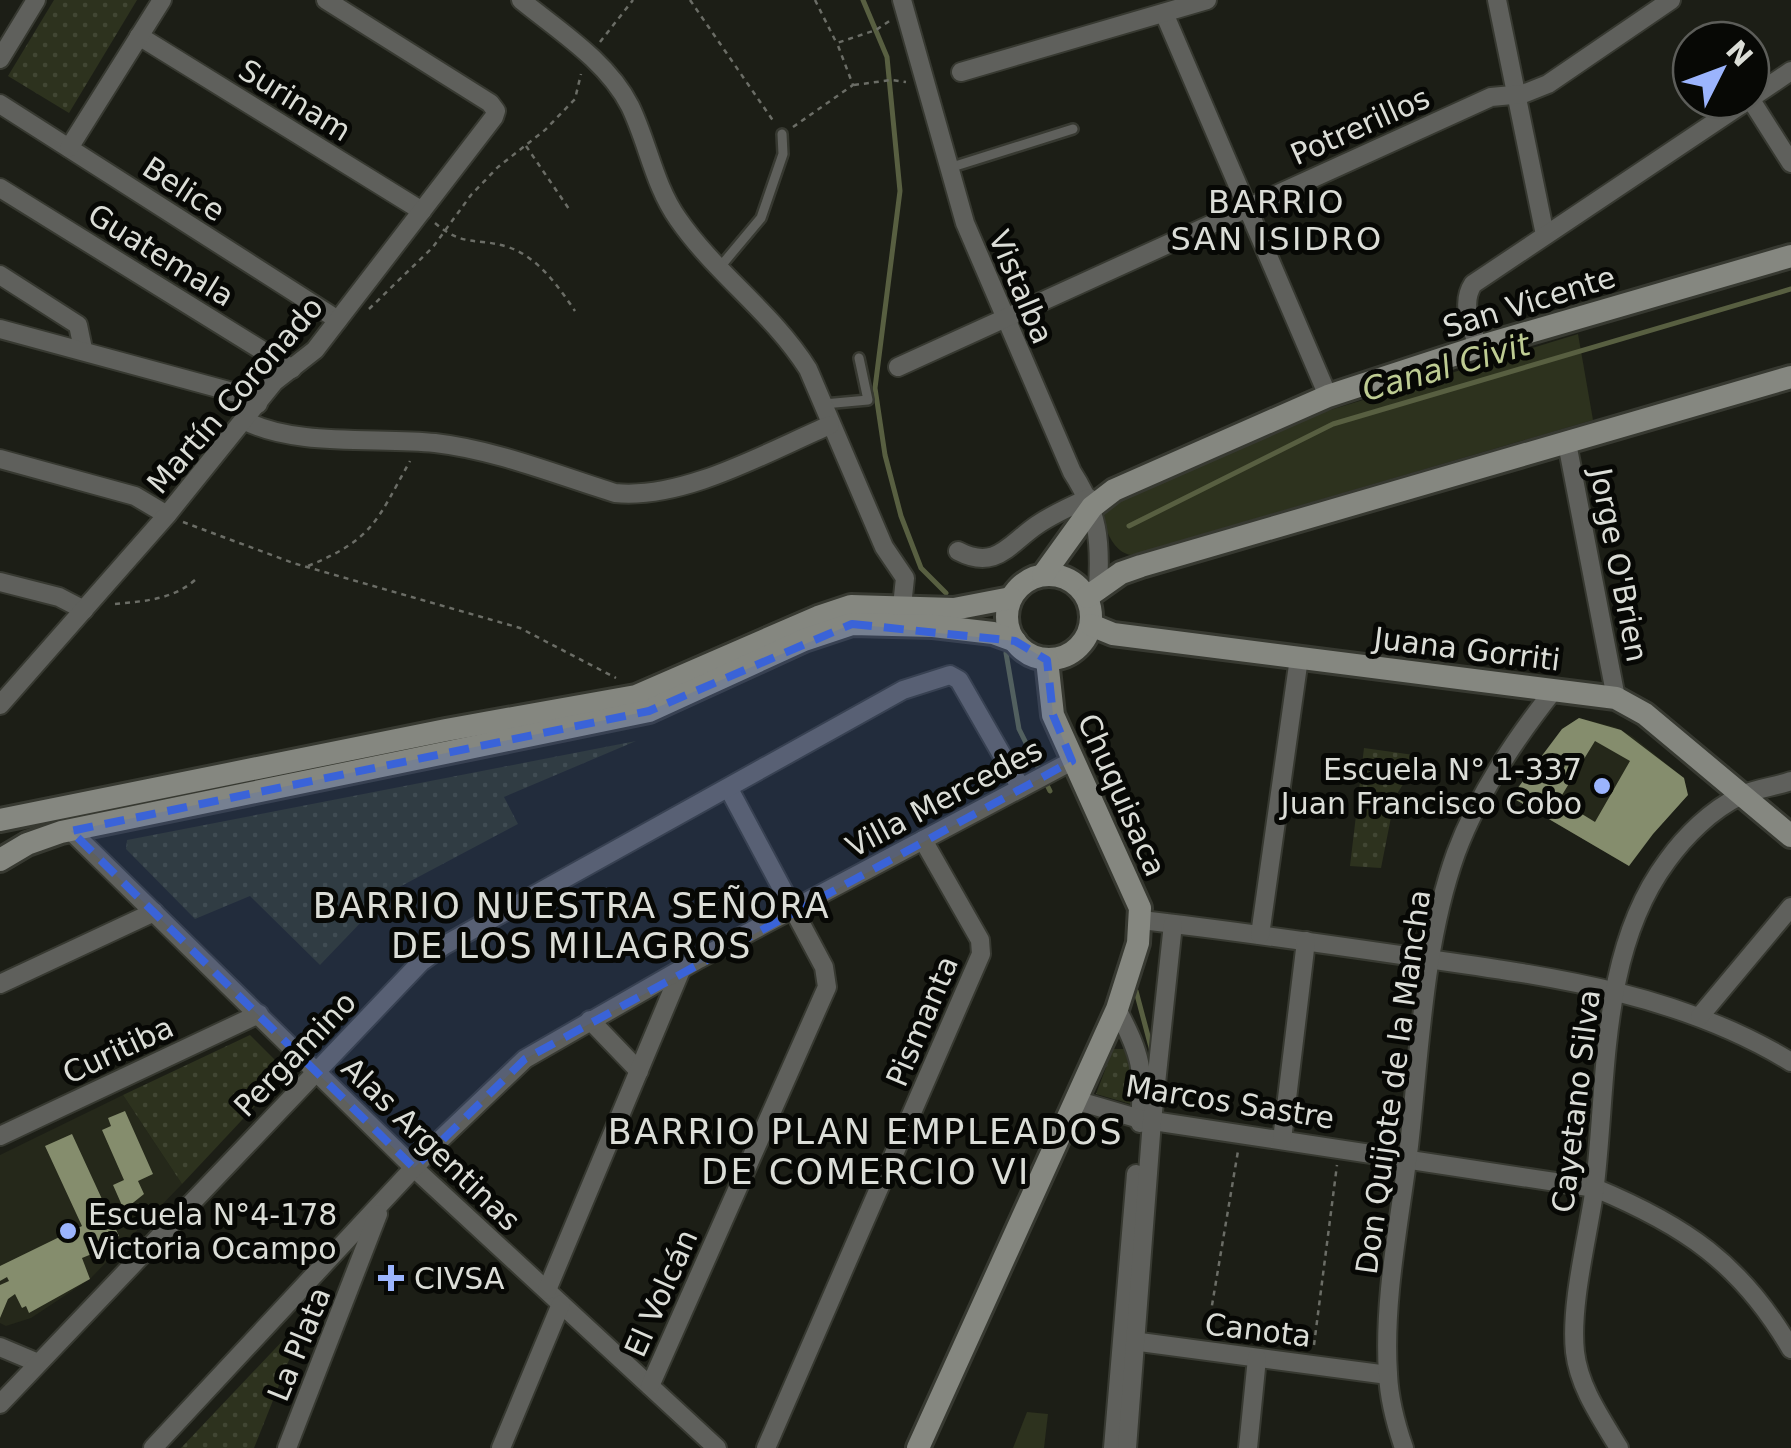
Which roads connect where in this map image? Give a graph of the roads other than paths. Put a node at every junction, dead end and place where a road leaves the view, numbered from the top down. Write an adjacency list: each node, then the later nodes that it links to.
1 (36, 0): 11 (street)
2 (162, 0): 10 (street)
3 (326, 0): 24 (street, Martín Coronado)
4 (521, 0): 27 (street)
5 (1208, 0): 9 (street)
6 (1496, 0): 13 (street)
7 (1671, 0): 13 (street, Potrerillos)
8 (904, 6): 21 (street, Vistalba)
9 (1164, 13): 12 (street); 23 (street)
10 (139, 36): 19 (street); 24 (street, Surinam)
11 (0, 59)
12 (962, 72)
13 (1515, 95): 23 (street, Potrerillos); 25 (street)
14 (0, 104): 19 (street, Belice)
15 (1718, 120): 25 (street)
16 (1763, 120): 20 (street)
17 (1074, 129): 21 (lane)
18 (782, 134): 27 (lane)
19 (69, 148): 30 (street, Belice)
20 (1791, 163)
21 (949, 168): 29 (street, Vistalba)
22 (0, 188): 36 (street, Guatemala)
23 (1248, 206): 29 (street, Potrerillos); 38 (street)
24 (422, 211): 30 (street, Martín Coronado)
25 (1545, 235): 32 (street)
26 (1791, 256): 32 (main road, San Vicente)
27 (720, 268): 40 (street)
28 (0, 276): 33 (street)
29 (1004, 319): 35 (street, Potrerillos); 45 (street, Vistalba)
30 (338, 320): 36 (street, Martín Coronado)
31 (0, 329): 33 (street)
32 (1478, 348): 38 (main road, San Vicente)
33 (83, 349): 39 (street)
34 (859, 358): 40 (lane)
35 (898, 367)
36 (292, 369): 39 (street, Martín Coronado)
37 (1791, 378): 43 (main road)
38 (1328, 396): 45 (main road, San Vicente)
39 (258, 404): 41 (street, Martín Coronado)
40 (822, 405): 42 (street)
41 (244, 420): 42 (street); 46 (street, Martín Coronado)
42 (830, 425): 53 (street)
43 (1567, 443): 50 (main road); 59 (street, Jorge O'Brien)
44 (0, 458): 46 (street)
45 (1090, 502): 47 (street, San Vicente); 48 (main road, San Vicente); 50 (street, Vistalba)
46 (167, 515): 52 (street, Martín Coronado)
47 (958, 551)
48 (1043, 575): 50 (main road); 51 (main road)
49 (0, 582): 52 (street)
50 (1092, 593): 54 (main road)
51 (1011, 598): 53 (main road); 55 (main road)
52 (89, 604): 60 (street, Martín Coronado)
53 (902, 606): 65 (main road)
54 (1091, 625): 56 (main road, Juana Gorriti); 57 (main road)
55 (1015, 641): 57 (main road); 66 (main road)
56 (1299, 658): 58 (main road, Juana Gorriti); 75 (street)
57 (1046, 660): 61 (main road, Chuquisaca)
58 (1554, 690): 59 (main road, Juana Gorriti); 77 (street, Don Quijote de la Mancha)
59 (1616, 698): 64 (main road, Juana Gorriti)
60 (0, 705)
61 (1046, 775): 63 (street, Pergamino); 68 (street, Villa Mercedes); 73 (main road, Chuquisaca)
62 (1791, 780): 64 (street)
63 (729, 789): 71 (street, El Volcán); 87 (street, Pergamino)
64 (1742, 794): 67 (main road, Juana Gorriti); 80 (street, Cayetano Silva)
65 (0, 820)
66 (71, 831): 69 (main road); 72 (street, Alas Argentinas)
67 (1791, 836)
68 (923, 840): 71 (street, Villa Mercedes); 109 (street, Pismanta)
69 (0, 860)
70 (1791, 908): 83 (street)
71 (794, 909): 78 (street, Villa Mercedes); 103 (street, El Volcán)
72 (154, 912): 79 (street); 82 (street, Alas Argentinas)
73 (1141, 920): 74 (street); 81 (main road, Chuquisaca)
74 (1173, 924): 75 (street); 89 (street)
75 (1260, 934): 76 (street)
76 (1306, 941): 77 (street); 91 (street)
77 (1431, 960): 80 (street); 92 (street, Don Quijote de la Mancha)
78 (680, 970): 84 (street, Villa Mercedes); 86 (street)
79 (0, 984)
80 (1615, 990): 83 (street); 94 (street, Cayetano Silva)
81 (1117, 1010): 88 (main road, Chuquisaca); 89 (street)
82 (258, 1014): 87 (street, Alas Argentinas); 90 (street, Curitiba)
83 (1700, 1016): 85 (street)
84 (590, 1020): 86 (street); 93 (street, Villa Mercedes)
85 (1790, 1059)
86 (639, 1071): 96 (street)
87 (316, 1072): 93 (street, Alas Argentinas); 101 (street, Pergamino)
88 (1075, 1100): 89 (street, Marcos Sastre); 110 (main road, Chuquisaca)
89 (1146, 1120): 91 (street, Marcos Sastre); 97 (street)
90 (0, 1136)
91 (1282, 1140): 92 (street, Marcos Sastre)
92 (1407, 1158): 94 (street, Marcos Sastre); 102 (street, Don Quijote de la Mancha)
93 (414, 1168): 95 (street, Villa Mercedes); 96 (street, Alas Argentinas)
94 (1594, 1188): 99 (street, Marcos Sastre); 115 (street, Cayetano Silva)
95 (381, 1204): 105 (street, La Plata); 106 (street, Villa Mercedes)
96 (554, 1297): 103 (street, Alas Argentinas); 107 (street)
97 (1128, 1341): 100 (street, Canota); 111 (street); 112 (street)
98 (0, 1347): 101 (street)
99 (1791, 1348)
100 (1257, 1358): 102 (street, Canota); 113 (street)
101 (38, 1363): 104 (street, Pergamino)
102 (1388, 1375): 114 (street, Don Quijote de la Mancha)
103 (650, 1386): 108 (street, Alas Argentinas)
104 (0, 1404)
105 (290, 1447)
106 (153, 1448)
107 (501, 1448)
108 (717, 1448)
109 (766, 1448)
110 (918, 1448)
111 (1113, 1448)
112 (1127, 1448)
113 (1248, 1448)
114 (1404, 1448)
115 (1619, 1448)

